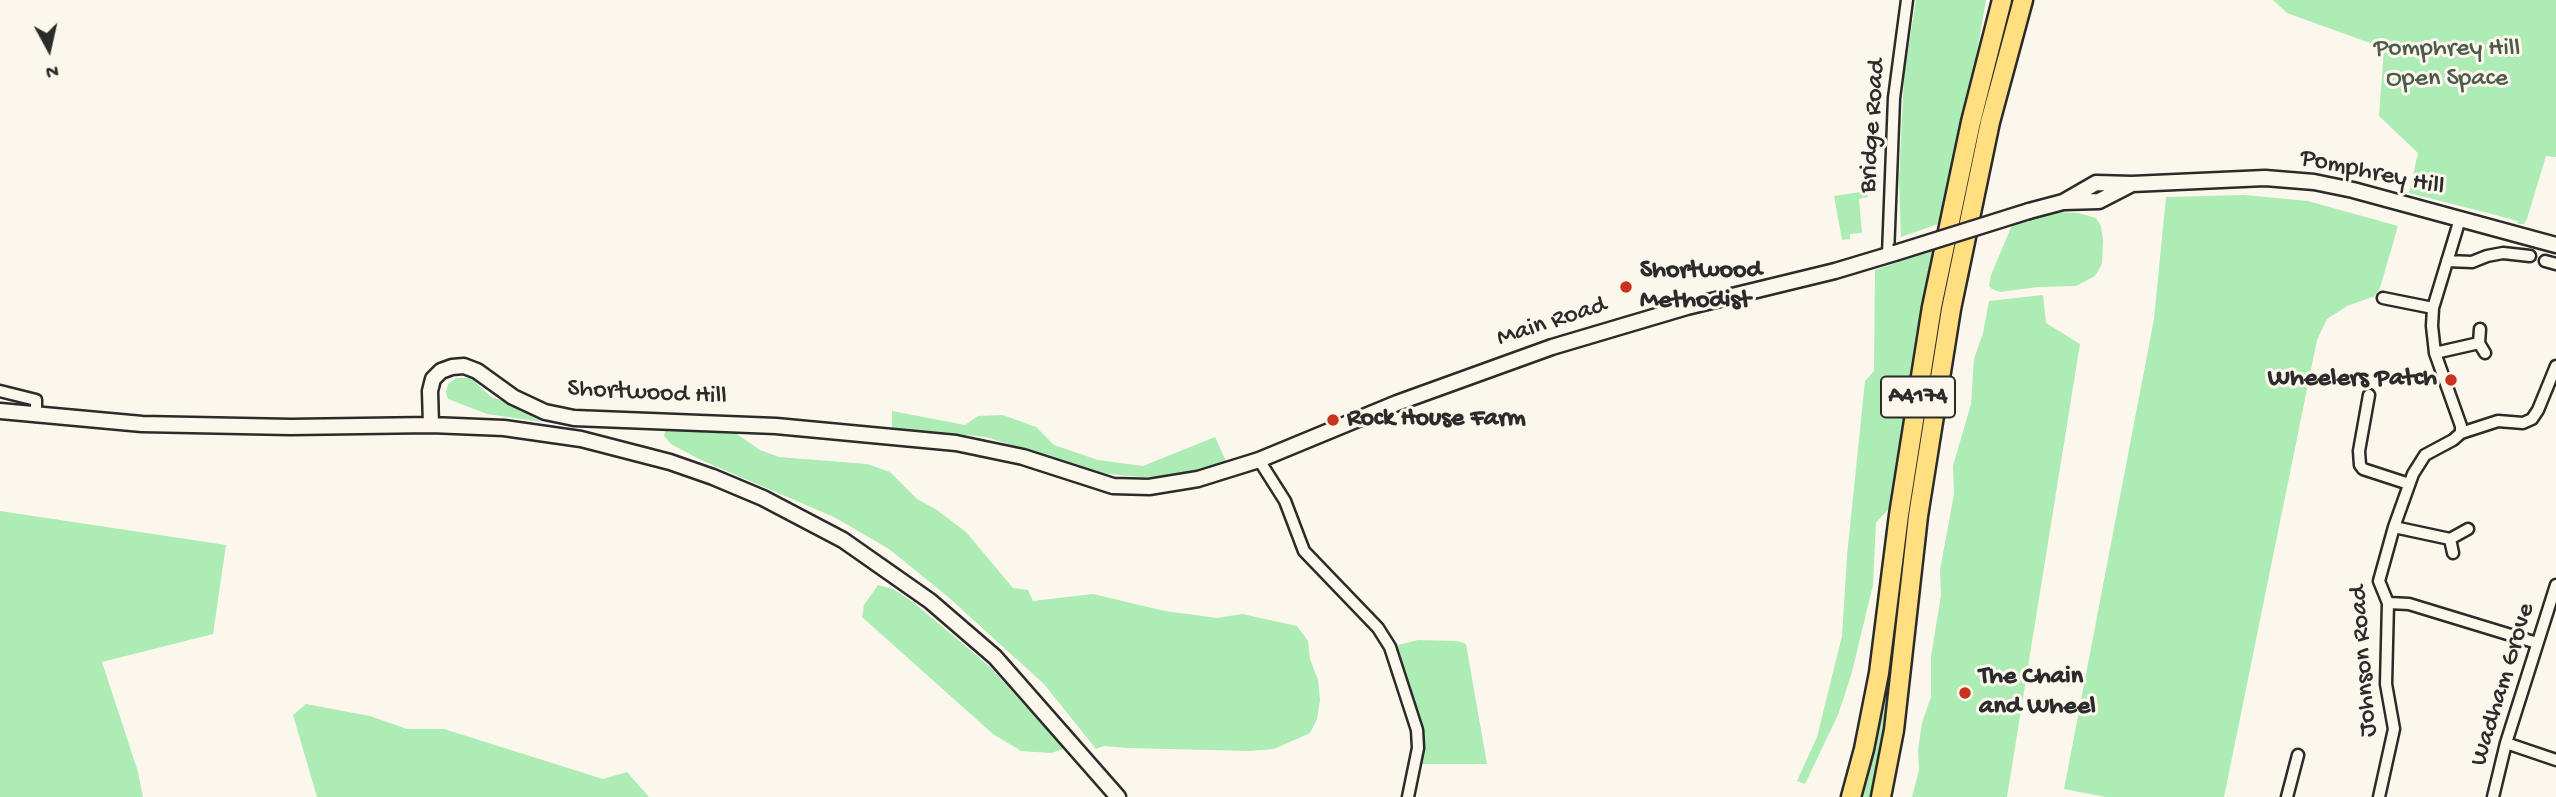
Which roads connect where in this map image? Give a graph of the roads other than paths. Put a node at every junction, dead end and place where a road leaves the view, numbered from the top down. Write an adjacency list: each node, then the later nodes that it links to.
1 (1907, 0): 7 (street, Bridge Road)
2 (2002, 0): 39 (highway, A4174)
3 (2023, 0): 40 (highway, A4174)
4 (2029, 211): 5 (main road, Pomphrey Hill); 7 (main road, Main Road, bridge)
5 (2460, 219): 6 (main road, Pomphrey Hill); 9 (street)
6 (2556, 245)
7 (1891, 254): 25 (main road, Main Road)
8 (2530, 256): 9 (street)
9 (2447, 261): 13 (street)
10 (2544, 261): 11 (street)
11 (2556, 264)
12 (2383, 298): 13 (street)
13 (2433, 308): 16 (street)
14 (2480, 329): 15 (street)
15 (2479, 343): 16 (street); 17 (street)
16 (2435, 353): 24 (street)
17 (2485, 353)
18 (2553, 361): 24 (street)
19 (0, 391): 22 (street)
20 (2369, 395): 26 (street)
21 (0, 411): 22 (main road)
22 (36, 416): 23 (main road)
23 (431, 425): 25 (main road, Shortwood Hill); 37 (main road)
24 (2461, 433): 26 (street, Johnson Road)
25 (1259, 460): 38 (street)
26 (2409, 484): 27 (street, Johnson Road)
27 (2394, 527): 29 (street); 32 (street, Johnson Road)
28 (2468, 529): 29 (street)
29 (2450, 539): 30 (street)
30 (2453, 553)
31 (2556, 585): 33 (street, Wadham Grove)
32 (2388, 603): 33 (street); 42 (street, Johnson Road)
33 (2537, 643): 34 (street, Wadham Grove)
34 (2506, 743): 36 (street); 43 (street, Wadham Grove)
35 (2298, 755): 41 (street)
36 (2556, 760)
37 (1118, 797)
38 (1408, 797)
39 (1851, 797)
40 (1881, 797)
41 (2287, 797)
42 (2379, 797)
43 (2493, 797)

